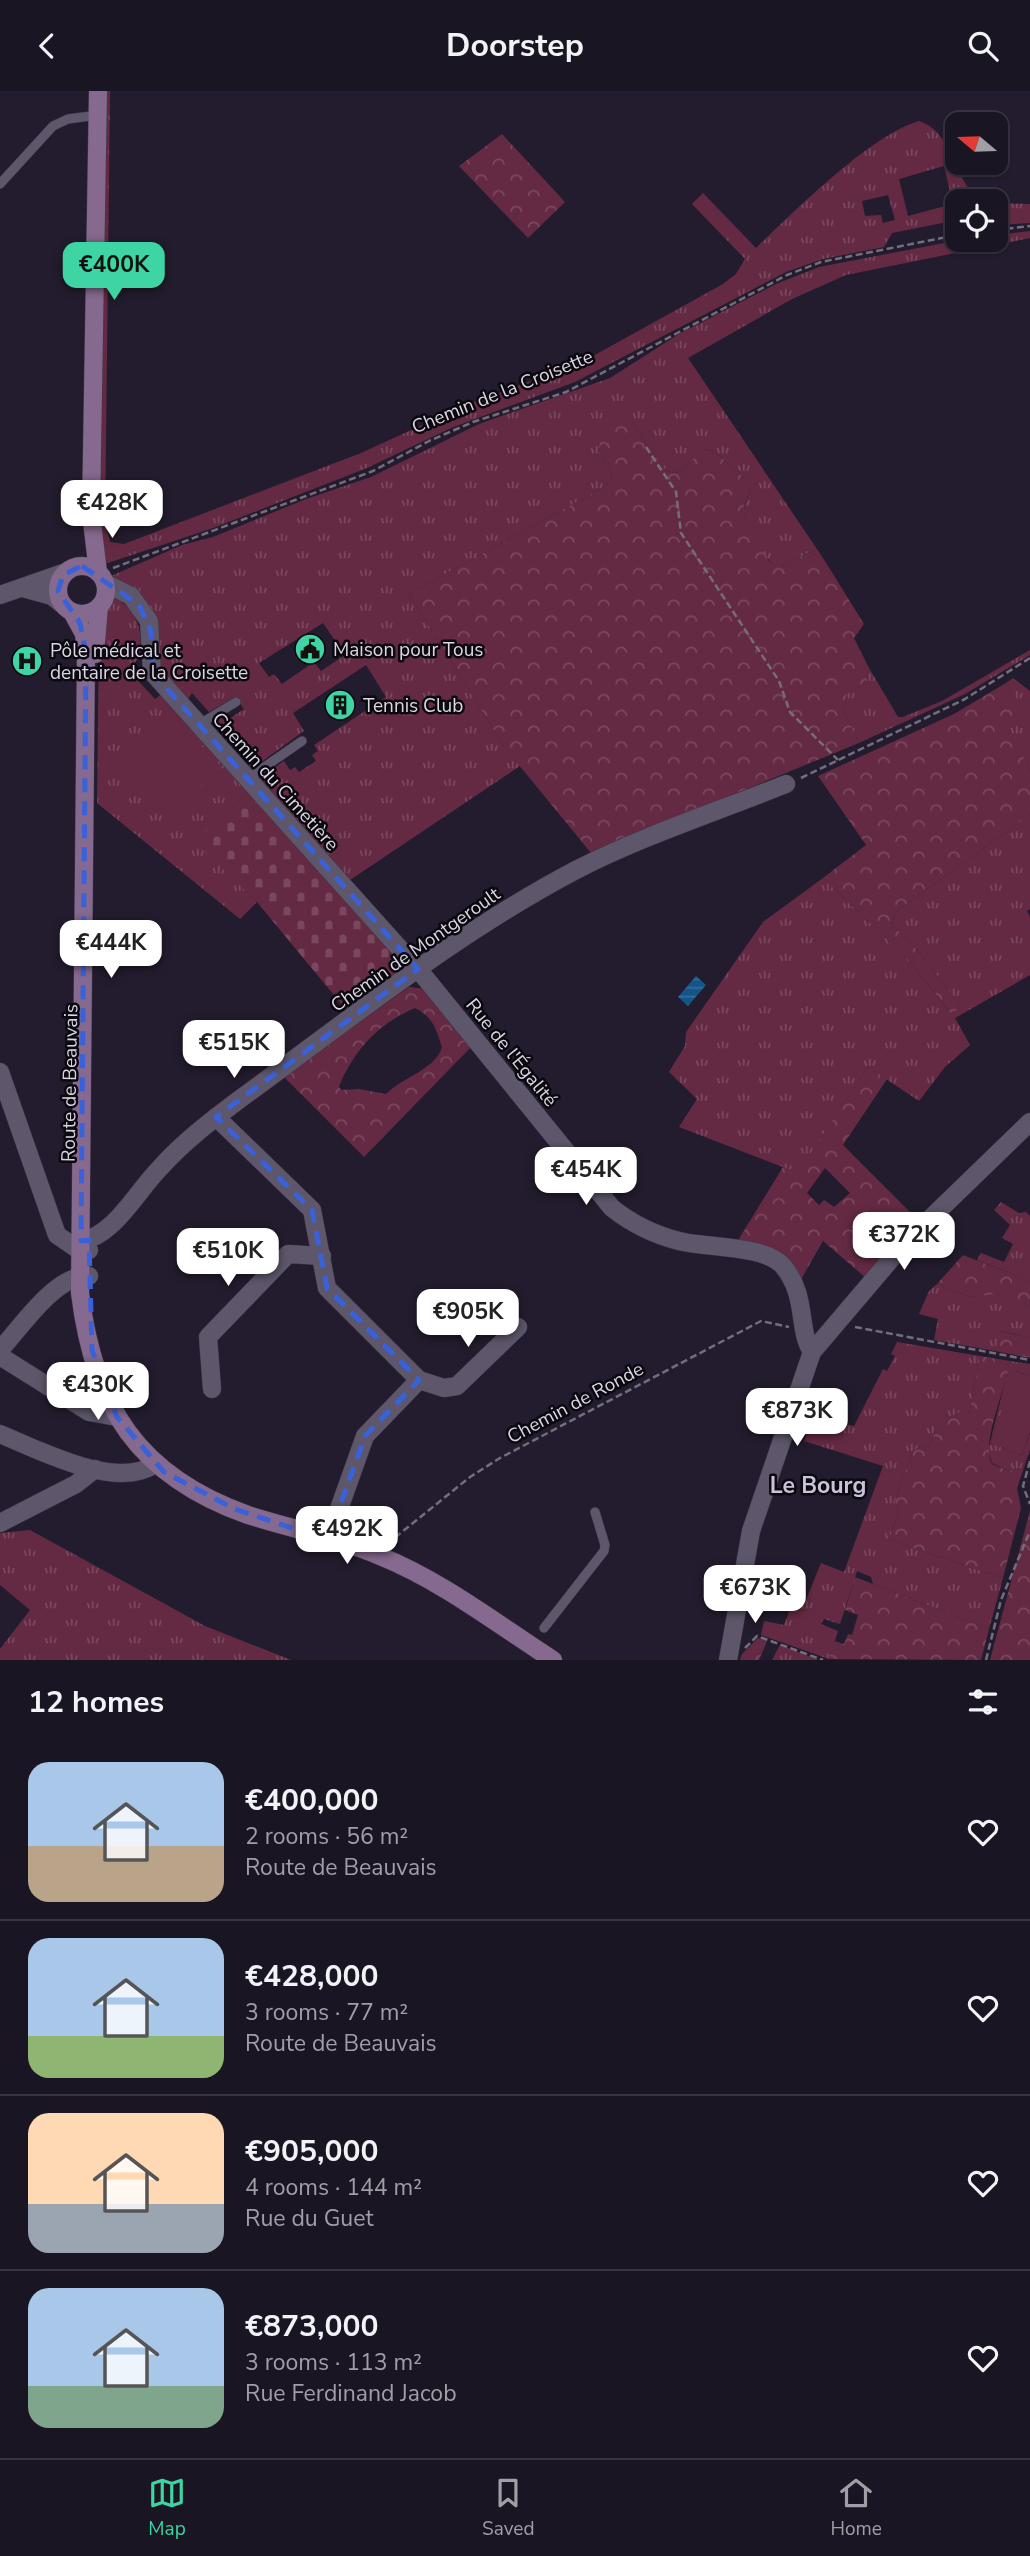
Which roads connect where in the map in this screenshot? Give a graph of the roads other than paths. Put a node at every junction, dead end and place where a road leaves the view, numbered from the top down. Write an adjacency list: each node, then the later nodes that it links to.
1 (98, 91): 2 (main road)
2 (97, 115): 3 (lane); 4 (main road)
3 (0, 184)
4 (91, 513): 5 (main road); 6 (main road)
5 (68, 571): 6 (main road); 7 (street); 10 (main road)
6 (101, 577): 9 (main road); 12 (street, Chemin du Cimetière)
7 (23, 588): 8 (street); 10 (street)
8 (0, 595)
9 (99, 607): 10 (main road); 20 (main road, Route de Beauvais)
10 (67, 608): 20 (main road, Route de Beauvais)
11 (236, 702): 12 (lane)
12 (198, 725): 14 (street, Chemin du Cimetière)
13 (302, 741): 14 (lane)
14 (246, 780): 16 (street, Chemin du Cimetière)
15 (786, 784): 16 (street, Chemin de Montgeroult)
16 (418, 969): 18 (street, Chemin de Montgeroult); 25 (street, Rue de l'Égalité)
17 (0, 1072): 20 (street)
18 (216, 1117): 20 (street, Chemin de Montgeroult); 21 (street)
19 (1030, 1122): 25 (street)
20 (85, 1245): 22 (main road, Route de Beauvais)
21 (323, 1256): 27 (street); 28 (street)
22 (85, 1276): 24 (street); 29 (main road, Route de Beauvais)
23 (518, 1327): 27 (street)
24 (0, 1350)
25 (812, 1352): 37 (street)
26 (0, 1356): 29 (street)
27 (419, 1380): 35 (street)
28 (212, 1389)
29 (117, 1417): 31 (main road, Route de Beauvais)
30 (0, 1434): 32 (street)
31 (155, 1464): 32 (street); 35 (main road, Route de Beauvais)
32 (95, 1469): 34 (street)
33 (595, 1512): 36 (lane)
34 (0, 1523)
35 (328, 1540): 38 (main road, Route de Beauvais)
36 (544, 1628)
37 (729, 1653)
38 (553, 1660)

